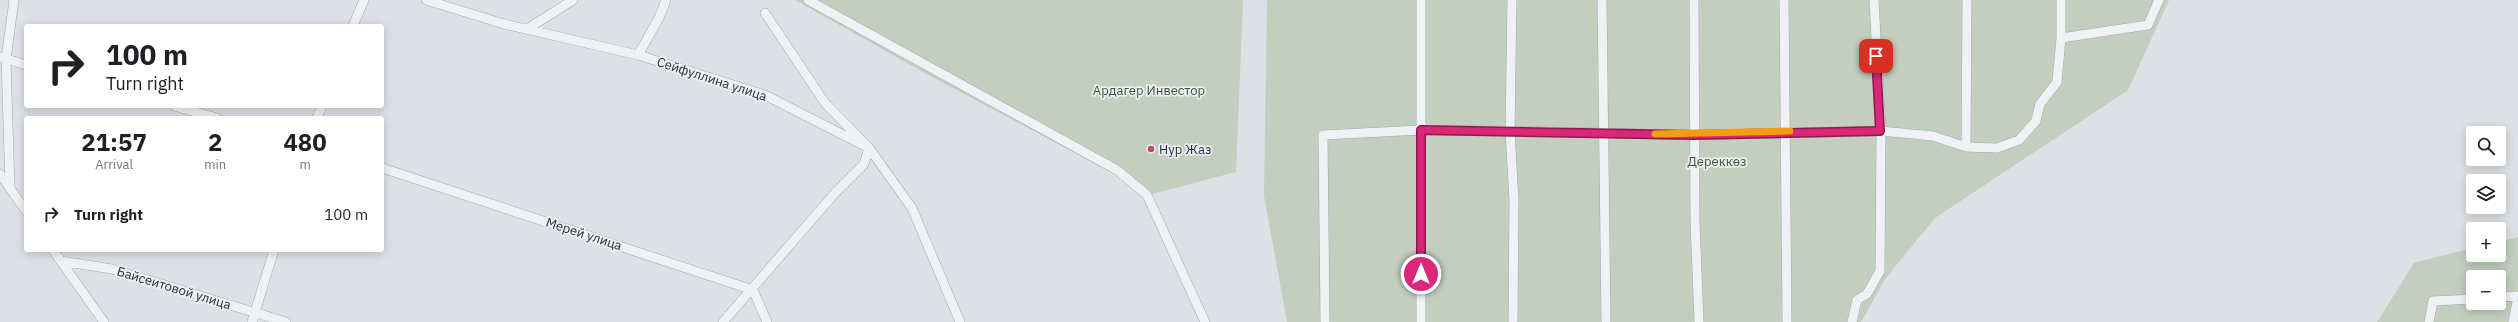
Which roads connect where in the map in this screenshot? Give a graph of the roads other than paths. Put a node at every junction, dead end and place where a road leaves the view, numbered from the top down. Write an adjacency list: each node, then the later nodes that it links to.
1 (14, 0): 21 (street)
2 (364, 0): 17 (street)
3 (426, 0): 18 (street, Сейфуллина улица)
4 (573, 0): 18 (street)
5 (666, 0): 20 (street)
6 (808, 0): 51 (street)
7 (1421, 0): 25 (street)
8 (1512, 0): 26 (street)
9 (1602, 0): 28 (street)
10 (1694, 0): 30 (street)
11 (1784, 0): 29 (street)
12 (1874, 0): 27 (street)
13 (1967, 0): 31 (street)
14 (2061, 0): 19 (street)
15 (2159, 0): 19 (street)
16 (765, 13): 32 (street)
17 (354, 24)
18 (527, 29): 20 (street, Сейфуллина улица)
19 (2061, 38): 31 (street)
20 (638, 55): 32 (street, Сейфуллина улица)
21 (3, 58): 22 (street); 35 (street)
22 (24, 64)
23 (181, 108): 24 (street)
24 (210, 116)
25 (1421, 130): 26 (street); 52 (street); 53 (street)
26 (1510, 131): 28 (street); 54 (street)
27 (1880, 131): 29 (street); 31 (street); 58 (street)
28 (1603, 132): 30 (street); 55 (street)
29 (1784, 132): 30 (street); 57 (street)
30 (1694, 135): 56 (street)
31 (1966, 146)
32 (869, 148): 40 (street); 50 (street, Сейфуллина улица)
33 (384, 169): 40 (street, Мерей улица)
34 (0, 174): 35 (street)
35 (10, 189): 36 (street)
36 (24, 208)
37 (54, 252): 39 (street)
38 (273, 252): 44 (street)
39 (61, 261): 44 (street, Байсеитовой улица); 45 (street)
40 (752, 290): 48 (street); 49 (street)
41 (2506, 297): 42 (street)
42 (2518, 297): 60 (street)
43 (2466, 299): 59 (street)
44 (255, 312): 46 (street); 47 (street, Байсеитовой улица)
45 (104, 322)
46 (252, 322)
47 (286, 322)
48 (723, 322)
49 (767, 322)
50 (960, 322)
51 (1205, 322)
52 (1325, 322)
53 (1421, 322)
54 (1513, 322)
55 (1606, 322)
56 (1699, 322)
57 (1786, 322)
58 (1852, 322)
59 (2429, 322)
60 (2513, 322)

